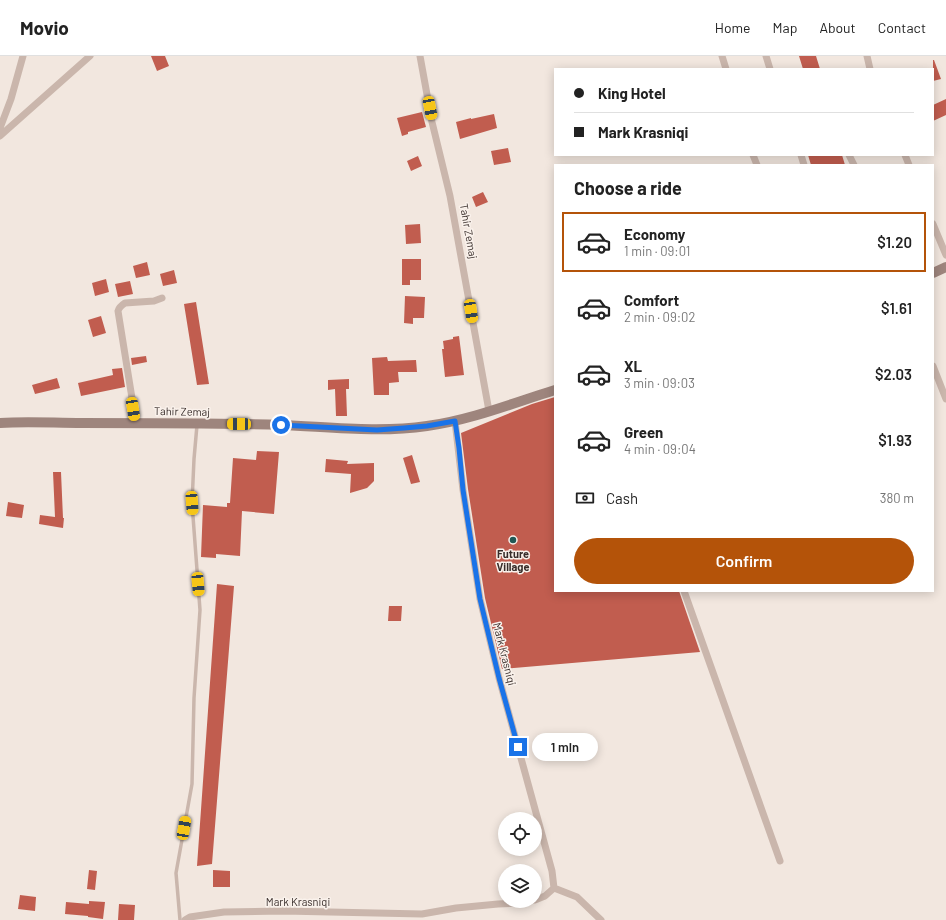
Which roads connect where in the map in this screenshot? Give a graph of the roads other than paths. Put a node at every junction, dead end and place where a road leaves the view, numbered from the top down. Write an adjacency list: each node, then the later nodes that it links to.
1 (23, 56): 10 (street)
2 (90, 56): 11 (street)
3 (420, 56): 20 (street, Tahir Zemaj)
4 (722, 56): 7 (street)
5 (766, 56): 8 (street)
6 (867, 56): 9 (street)
7 (726, 68)
8 (770, 68)
9 (870, 68)
10 (0, 128)
11 (0, 136)
12 (934, 226): 13 (street)
13 (946, 255)
14 (946, 267): 15 (main road)
15 (934, 273)
16 (162, 298): 23 (street)
17 (934, 369): 19 (street)
18 (554, 390): 20 (main road, Tahir Zemaj)
19 (946, 399)
20 (489, 411): 21 (main road, Tahir Zemaj)
21 (455, 421): 24 (main road, Tahir Zemaj); 27 (street, Mark Krasniqi)
22 (0, 423): 23 (main road, Tahir Zemaj)
23 (136, 423): 24 (main road, Tahir Zemaj)
24 (197, 424): 30 (lane)
25 (684, 592): 26 (street)
26 (780, 862)
27 (554, 888): 28 (street); 32 (street)
28 (542, 897)
29 (498, 904): 31 (street, Mark Krasniqi)
30 (180, 920)
31 (184, 920)
32 (601, 920)

